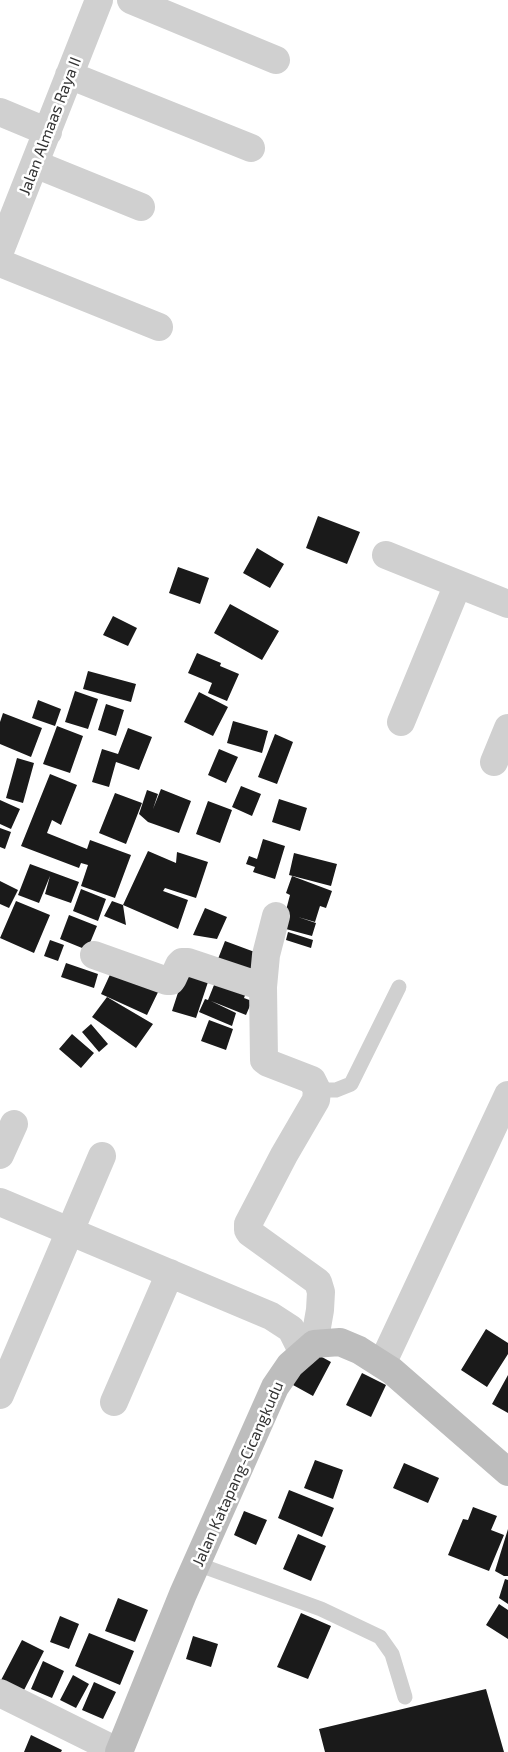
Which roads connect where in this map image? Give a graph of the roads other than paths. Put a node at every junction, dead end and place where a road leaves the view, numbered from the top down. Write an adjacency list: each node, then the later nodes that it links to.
1 (99, 0): 4 (street, Jalan Almaas Raya II)
2 (131, 0): 3 (street)
3 (276, 60)
4 (70, 75): 6 (street, Jalan Almaas Raya II); 7 (street)
5 (0, 112): 6 (street)
6 (48, 132): 8 (street, Jalan Almaas Raya II)
7 (251, 148)
8 (35, 164): 9 (street); 10 (street, Jalan Almaas Raya II)
9 (141, 207)
10 (3, 235)
11 (0, 263): 12 (street)
12 (159, 327)
13 (386, 555): 14 (street)
14 (458, 584): 15 (street); 16 (street)
15 (508, 604)
16 (401, 722)
17 (508, 728): 18 (street)
18 (494, 762)
19 (276, 916): 21 (street)
20 (94, 955): 21 (street)
21 (262, 987): 23 (street)
22 (399, 987): 23 (lane)
23 (317, 1090): 31 (street)
24 (508, 1095): 32 (street)
25 (14, 1124): 26 (street)
26 (0, 1155)
27 (102, 1156): 29 (street)
28 (0, 1202): 29 (street)
29 (69, 1231): 30 (street); 33 (street)
30 (170, 1273): 31 (street); 34 (street)
31 (308, 1348): 32 (street); 36 (street, Jalan Katapang-Cicangkudu)
32 (382, 1364): 35 (street)
33 (0, 1395)
34 (114, 1402)
35 (508, 1472)
36 (197, 1564): 38 (lane); 39 (street, Jalan Katapang-Cicangkudu)
37 (0, 1693): 39 (street)
38 (405, 1697)
39 (119, 1752)

